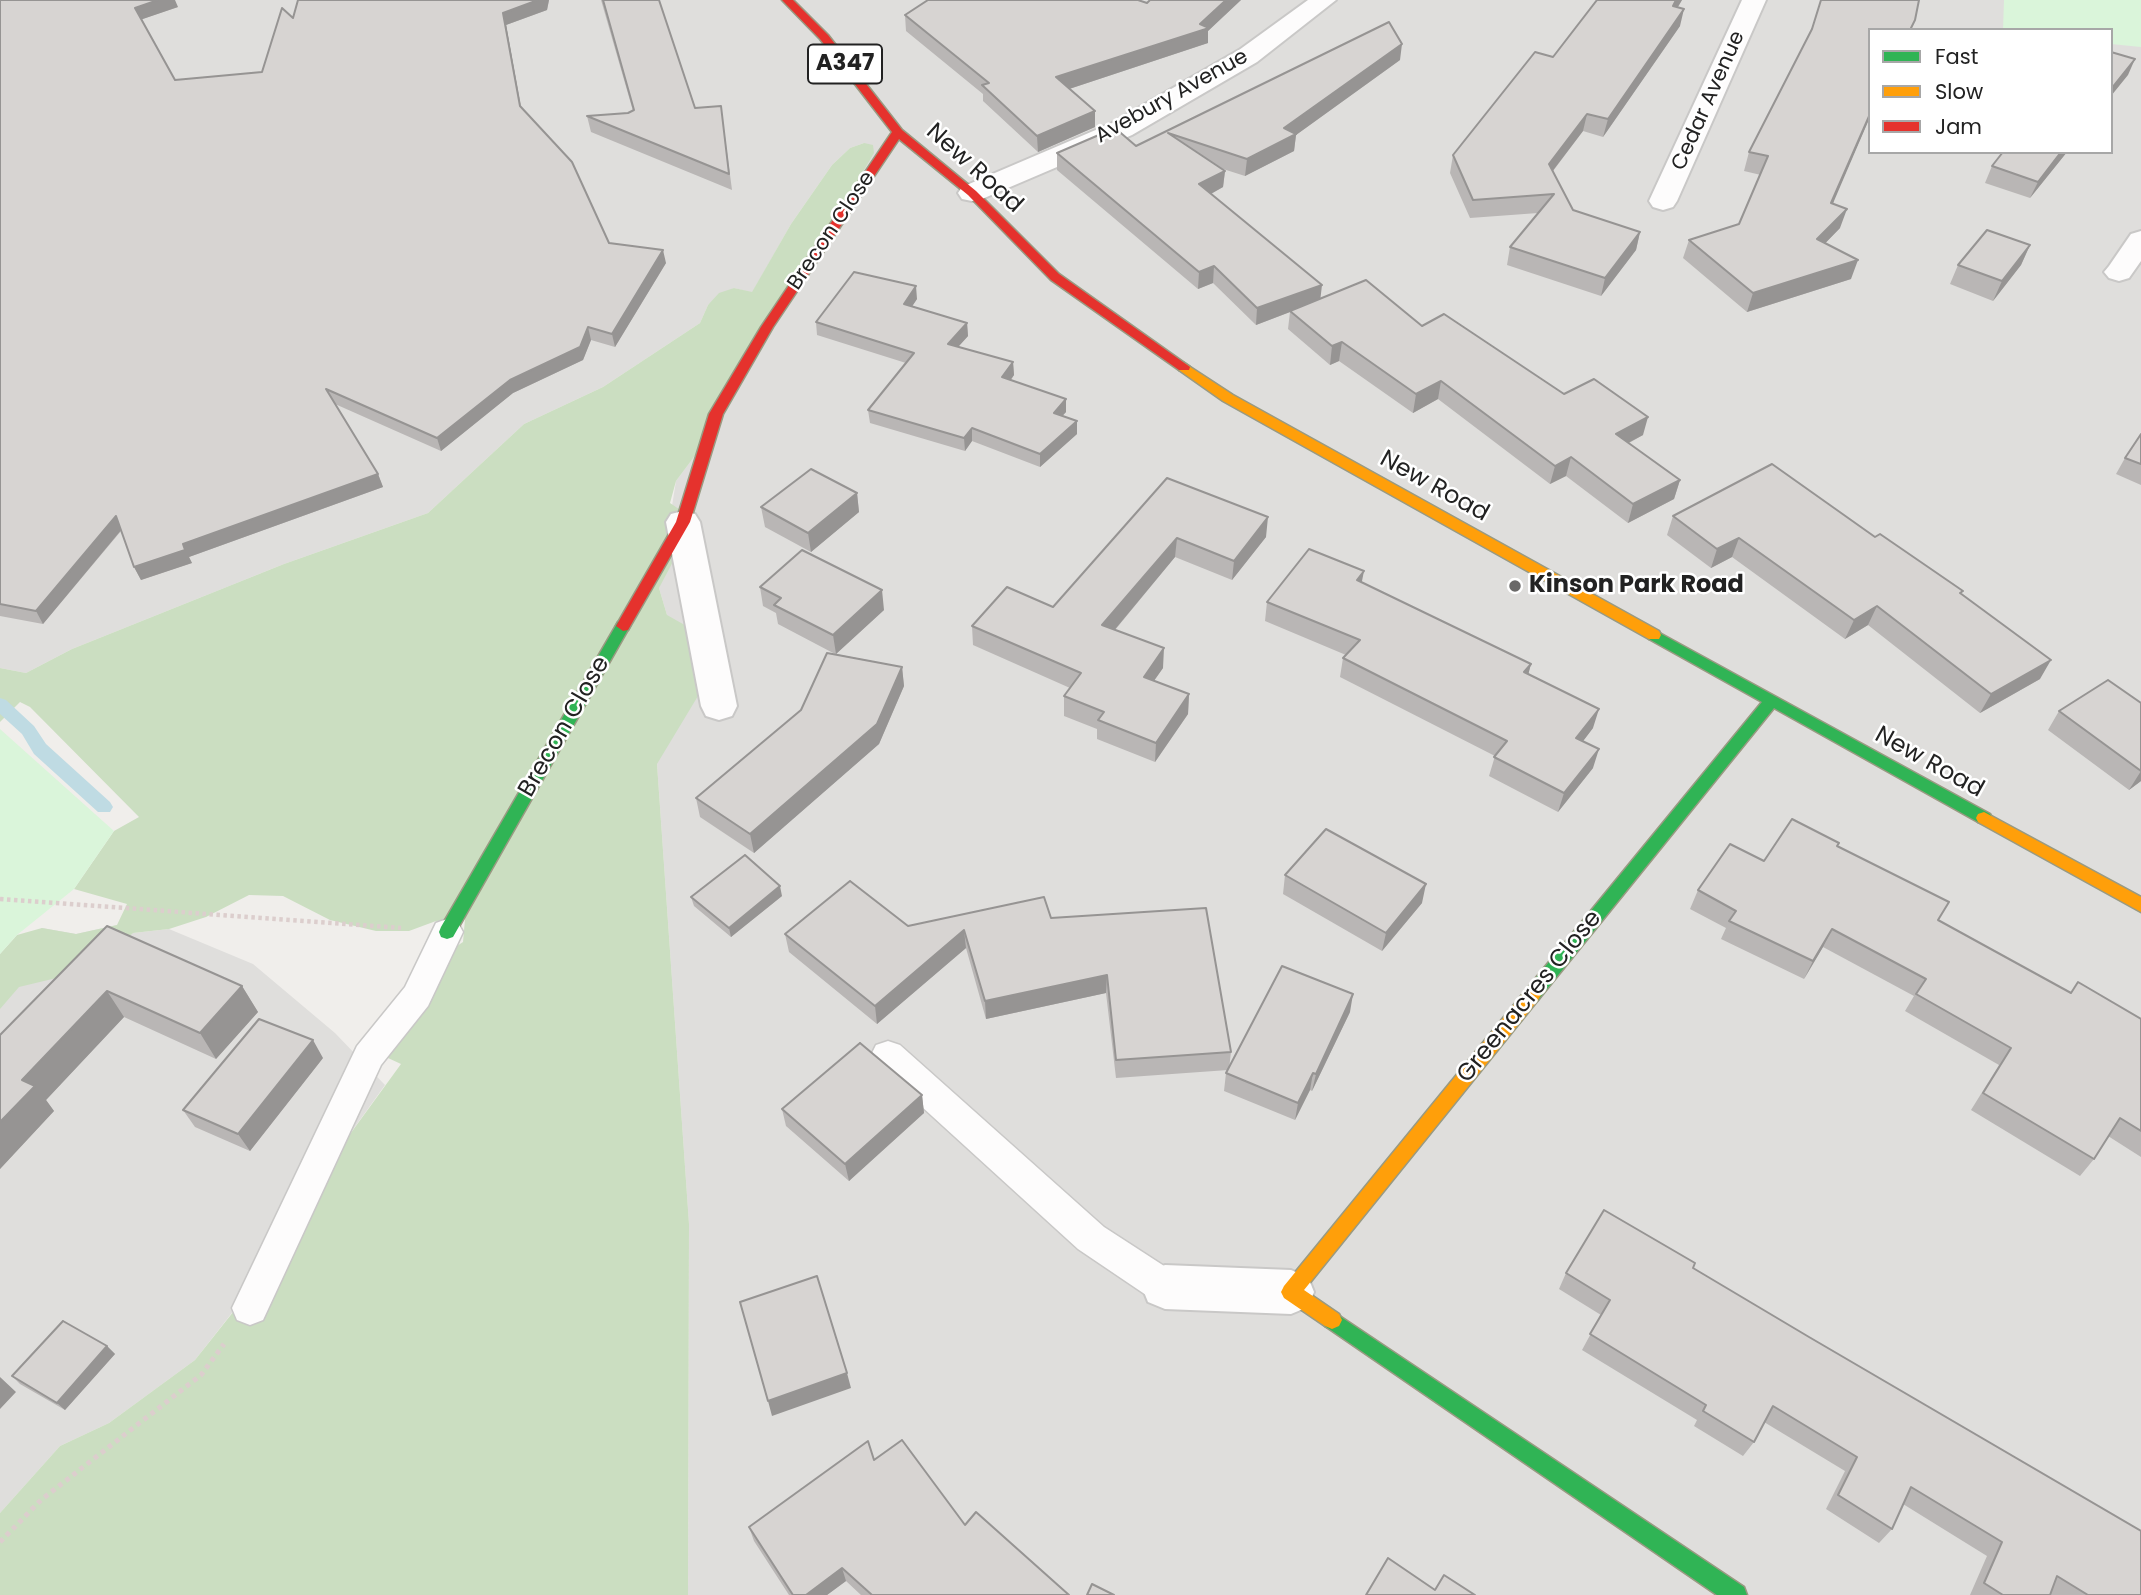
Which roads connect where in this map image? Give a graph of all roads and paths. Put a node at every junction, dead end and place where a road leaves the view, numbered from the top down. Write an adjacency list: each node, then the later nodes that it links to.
1 (787, 0): 4 (street, New Road / A347)
2 (1324, 0): 5 (street, Avebury Avenue)
3 (1754, 0): 6 (street, Cedar Avenue)
4 (898, 132): 5 (street, New Road / A347); 9 (street, Brecon Close)
5 (972, 193): 10 (street, New Road / A347)
6 (1663, 201)
7 (2140, 242): 8 (street)
8 (2119, 272)
9 (683, 522): 11 (street, Brecon Close); 14 (street, Brecon Close)
10 (1770, 702): 13 (street, New Road / A347); 17 (street, Greenacres Close)
11 (719, 706)
12 (0, 900): 14 (path)
13 (2141, 905)
14 (447, 932): 18 (lane)
15 (888, 1055): 16 (lane)
16 (1165, 1286): 17 (street)
17 (1291, 1292): 20 (street)
18 (250, 1308): 19 (path)
19 (0, 1542)
20 (1736, 1595)

